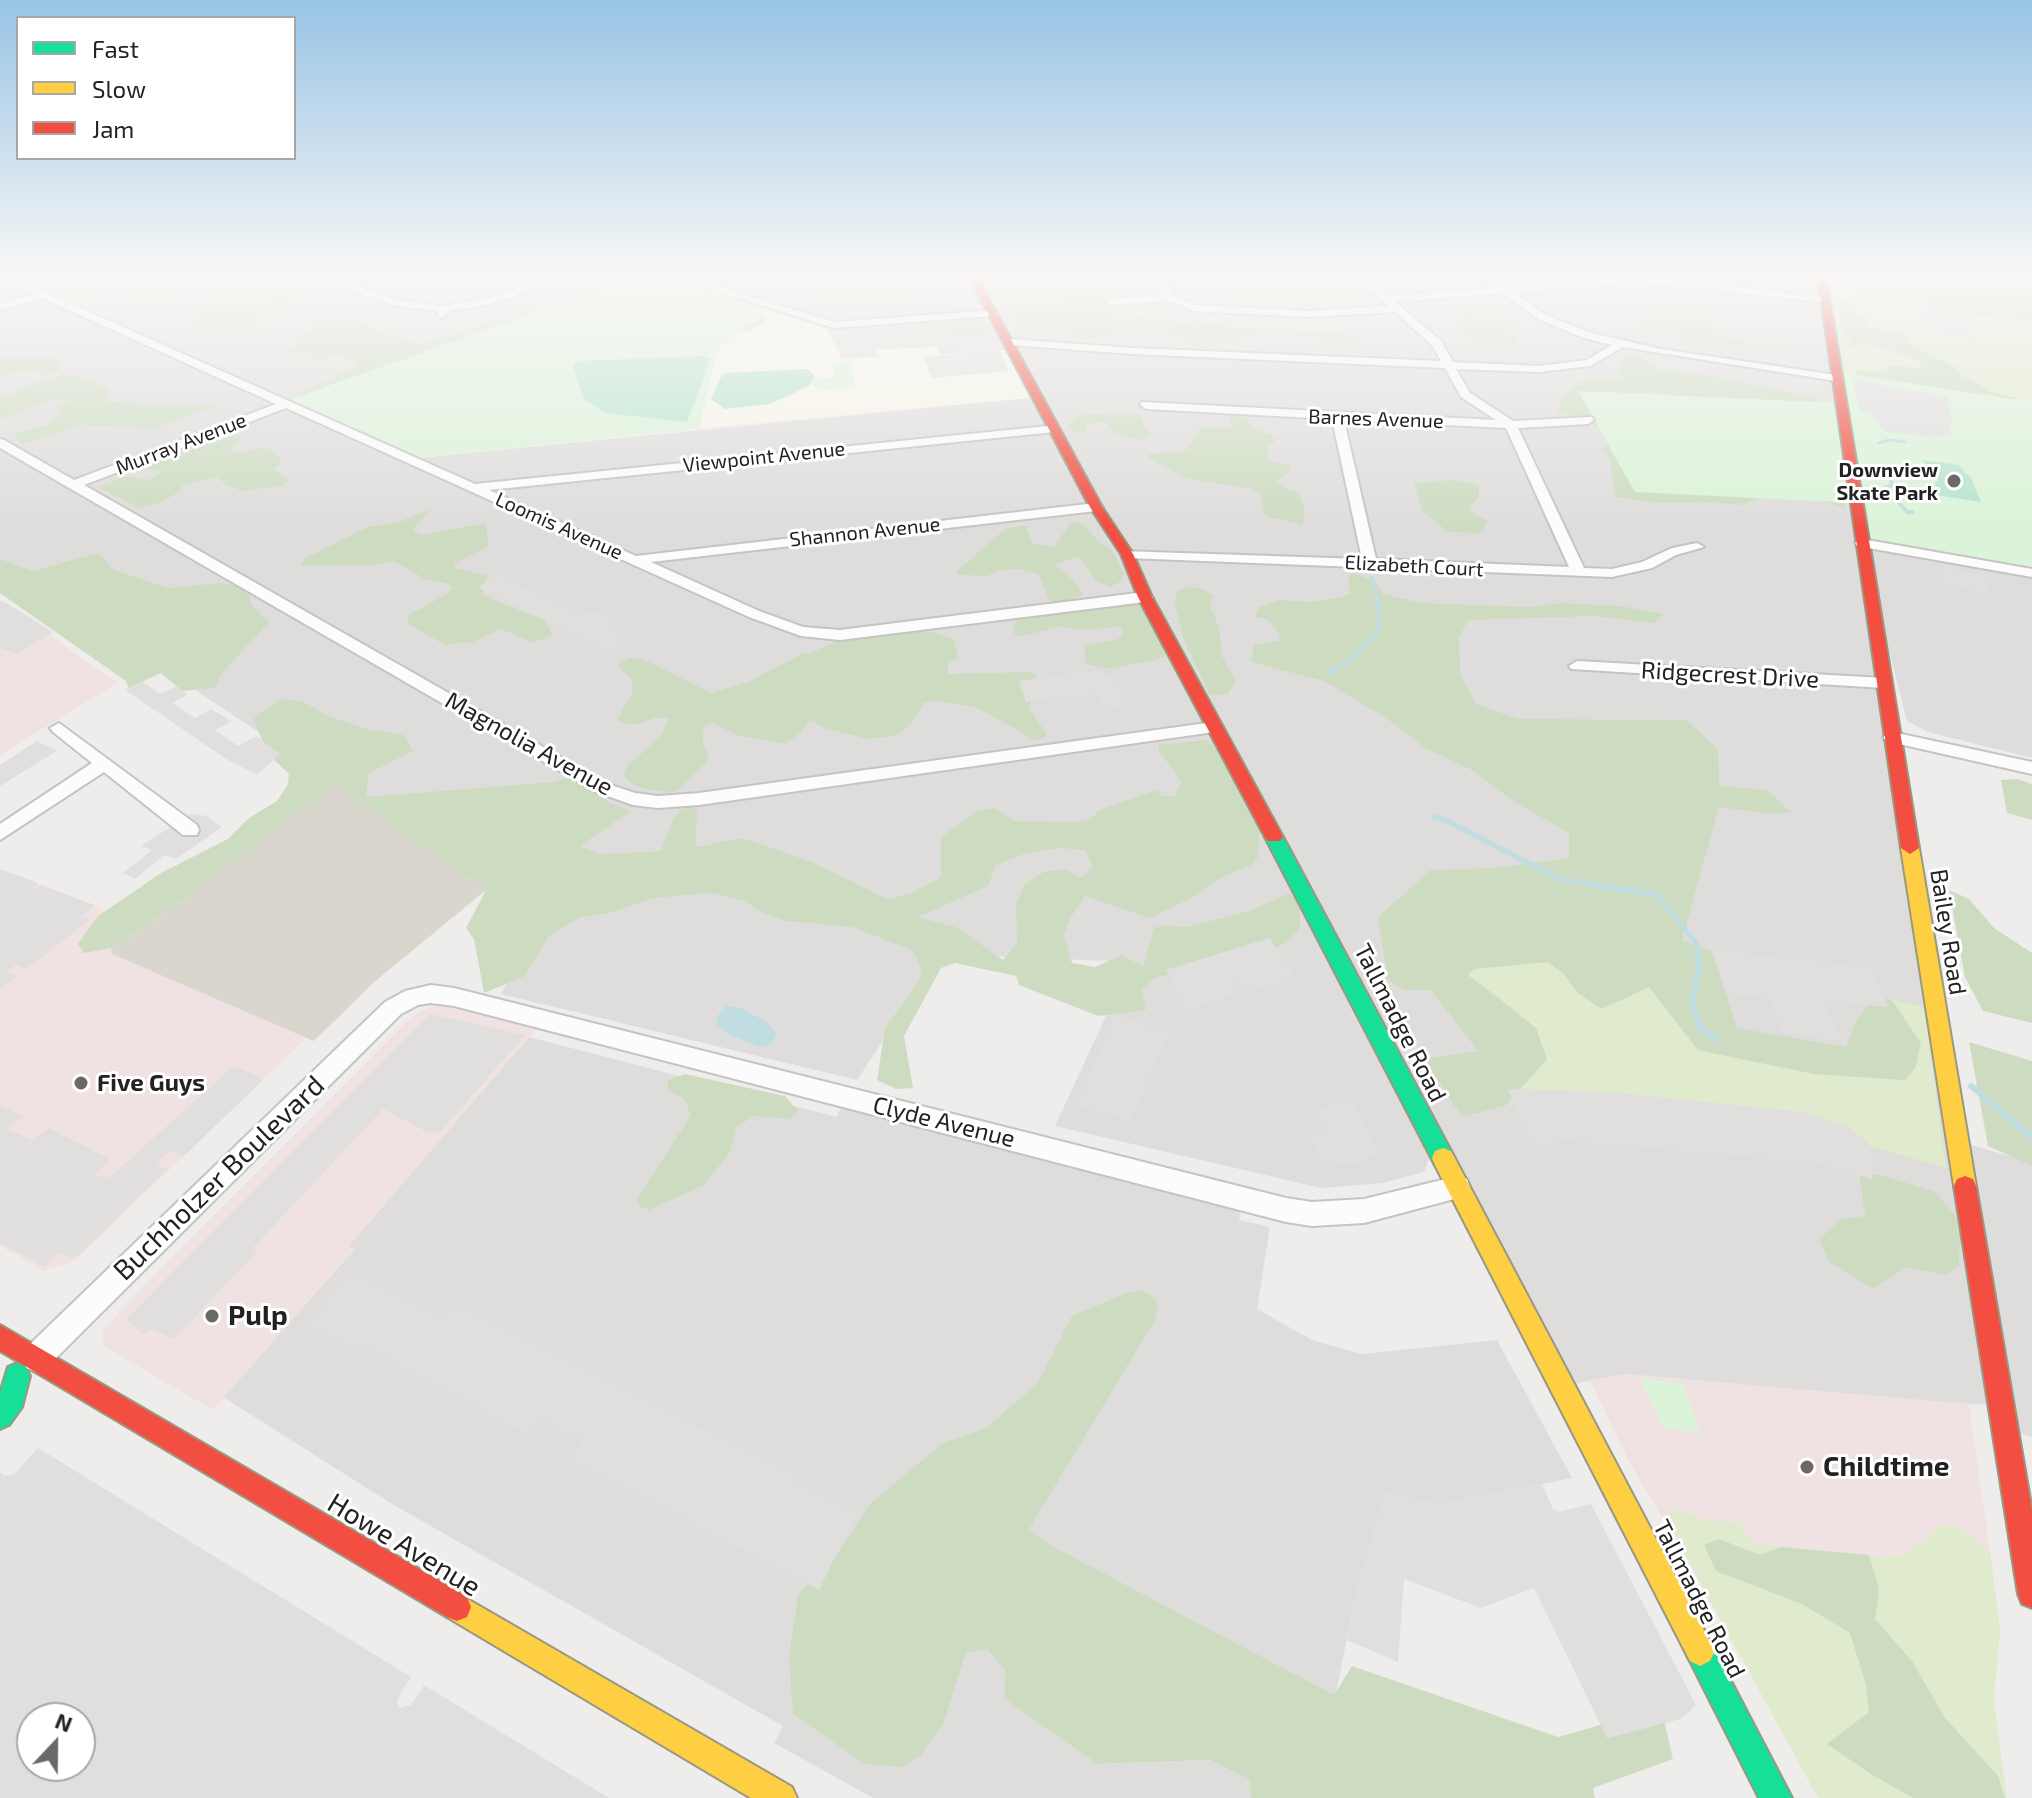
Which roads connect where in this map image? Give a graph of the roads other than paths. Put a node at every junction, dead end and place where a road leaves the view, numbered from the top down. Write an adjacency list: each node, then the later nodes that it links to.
1 (190, 361): 10 (street, Loomis Avenue)
2 (1019, 361): 15 (street, Tallmadge Road)
3 (1357, 361): 8 (street)
4 (1448, 361): 8 (street)
5 (1596, 361): 8 (street)
6 (1724, 361): 9 (street)
7 (1834, 361): 9 (street, Bailey Road)
8 (1450, 365): 14 (street)
9 (1836, 378): 20 (street, Bailey Road)
10 (286, 404): 17 (street, Murray Avenue); 18 (street, Loomis Avenue)
11 (1146, 405): 12 (street, Barnes Avenue)
12 (1338, 418): 14 (street, Barnes Avenue); 24 (street)
13 (1588, 420): 14 (street, Barnes Avenue)
14 (1510, 424): 25 (street)
15 (1054, 428): 18 (street, Viewpoint Avenue); 19 (street, Tallmadge Road)
16 (0, 443): 17 (street, Magnolia Avenue)
17 (75, 484): 30 (street, Magnolia Avenue)
18 (474, 488): 23 (street, Loomis Avenue)
19 (1096, 507): 22 (street, Tallmadge Road); 23 (street, Shannon Avenue)
20 (1862, 543): 26 (street); 29 (street, Bailey Road)
21 (1697, 547): 25 (street, Elizabeth Court)
22 (1127, 554): 24 (street, Elizabeth Court); 27 (street, Tallmadge Road)
23 (635, 560): 27 (street, Loomis Avenue)
24 (1370, 563): 25 (street, Elizabeth Court)
25 (1579, 572)
26 (2032, 573)
27 (1145, 597): 30 (street, Tallmadge Road)
28 (1577, 666): 29 (street, Ridgecrest Drive)
29 (1884, 683): 32 (street, Bailey Road)
30 (1214, 727): 38 (street, Tallmadge Road)
31 (59, 728): 33 (street)
32 (1892, 737): 34 (street); 43 (street, Bailey Road)
33 (104, 763): 35 (street); 36 (street)
34 (2032, 768)
35 (190, 830)
36 (0, 833)
37 (431, 994): 38 (street, Clyde Avenue); 40 (street, Buchholzer Boulevard)
38 (1458, 1187): 45 (street, Tallmadge Road)
39 (0, 1337): 40 (street, Howe Avenue)
40 (36, 1358): 41 (street, Buchholzer Boulevard); 44 (street, Howe Avenue)
41 (8, 1378): 42 (street, Buchholzer Boulevard)
42 (0, 1416)
43 (2032, 1594)
44 (781, 1798)
45 (1776, 1798)

